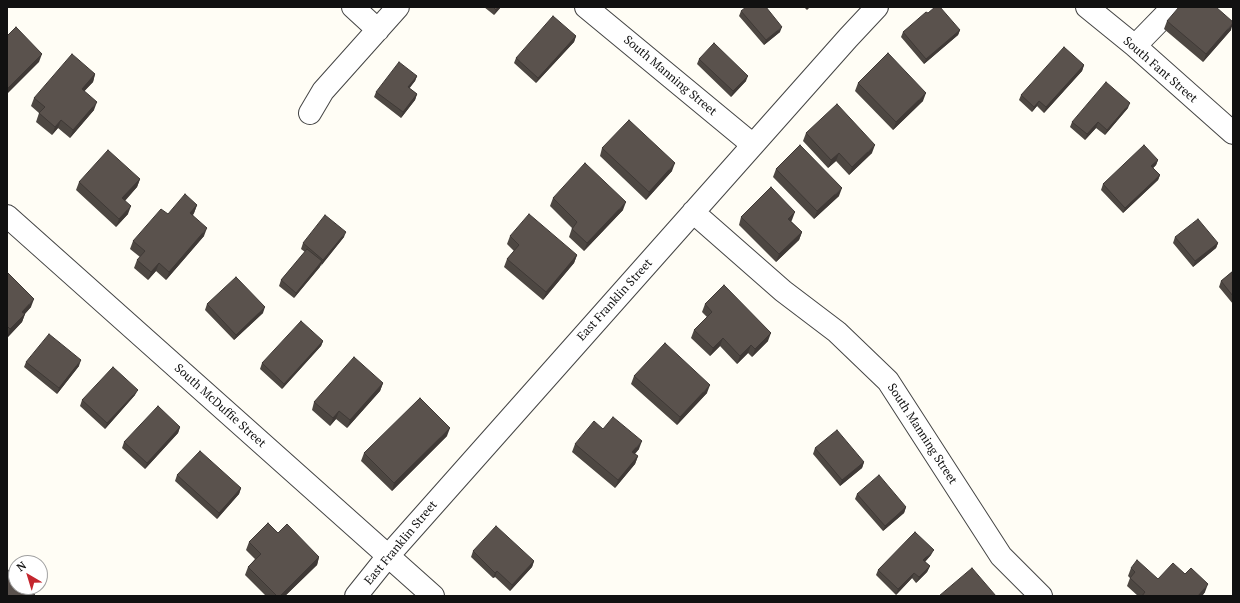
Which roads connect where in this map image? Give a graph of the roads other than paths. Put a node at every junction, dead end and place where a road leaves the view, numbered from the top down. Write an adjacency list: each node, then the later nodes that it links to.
1 (353, 7): 7 (street)
2 (398, 7): 7 (street)
3 (586, 7): 11 (street, South Manning Street)
4 (877, 7): 11 (street, East Franklin Street)
5 (1087, 7): 8 (street, South Fant Street)
6 (1173, 7): 8 (street)
7 (378, 30): 9 (street)
8 (1135, 46): 10 (street, South Fant Street)
9 (310, 113)
10 (1233, 133)
11 (753, 145): 12 (street, East Franklin Street)
12 (693, 212): 14 (street, East Franklin Street); 17 (street, South Manning Street)
13 (7, 216): 14 (street, South McDuffie Street)
14 (388, 556): 15 (street, East Franklin Street); 16 (street, South McDuffie Street)
15 (356, 596)
16 (433, 596)
17 (1041, 596)

